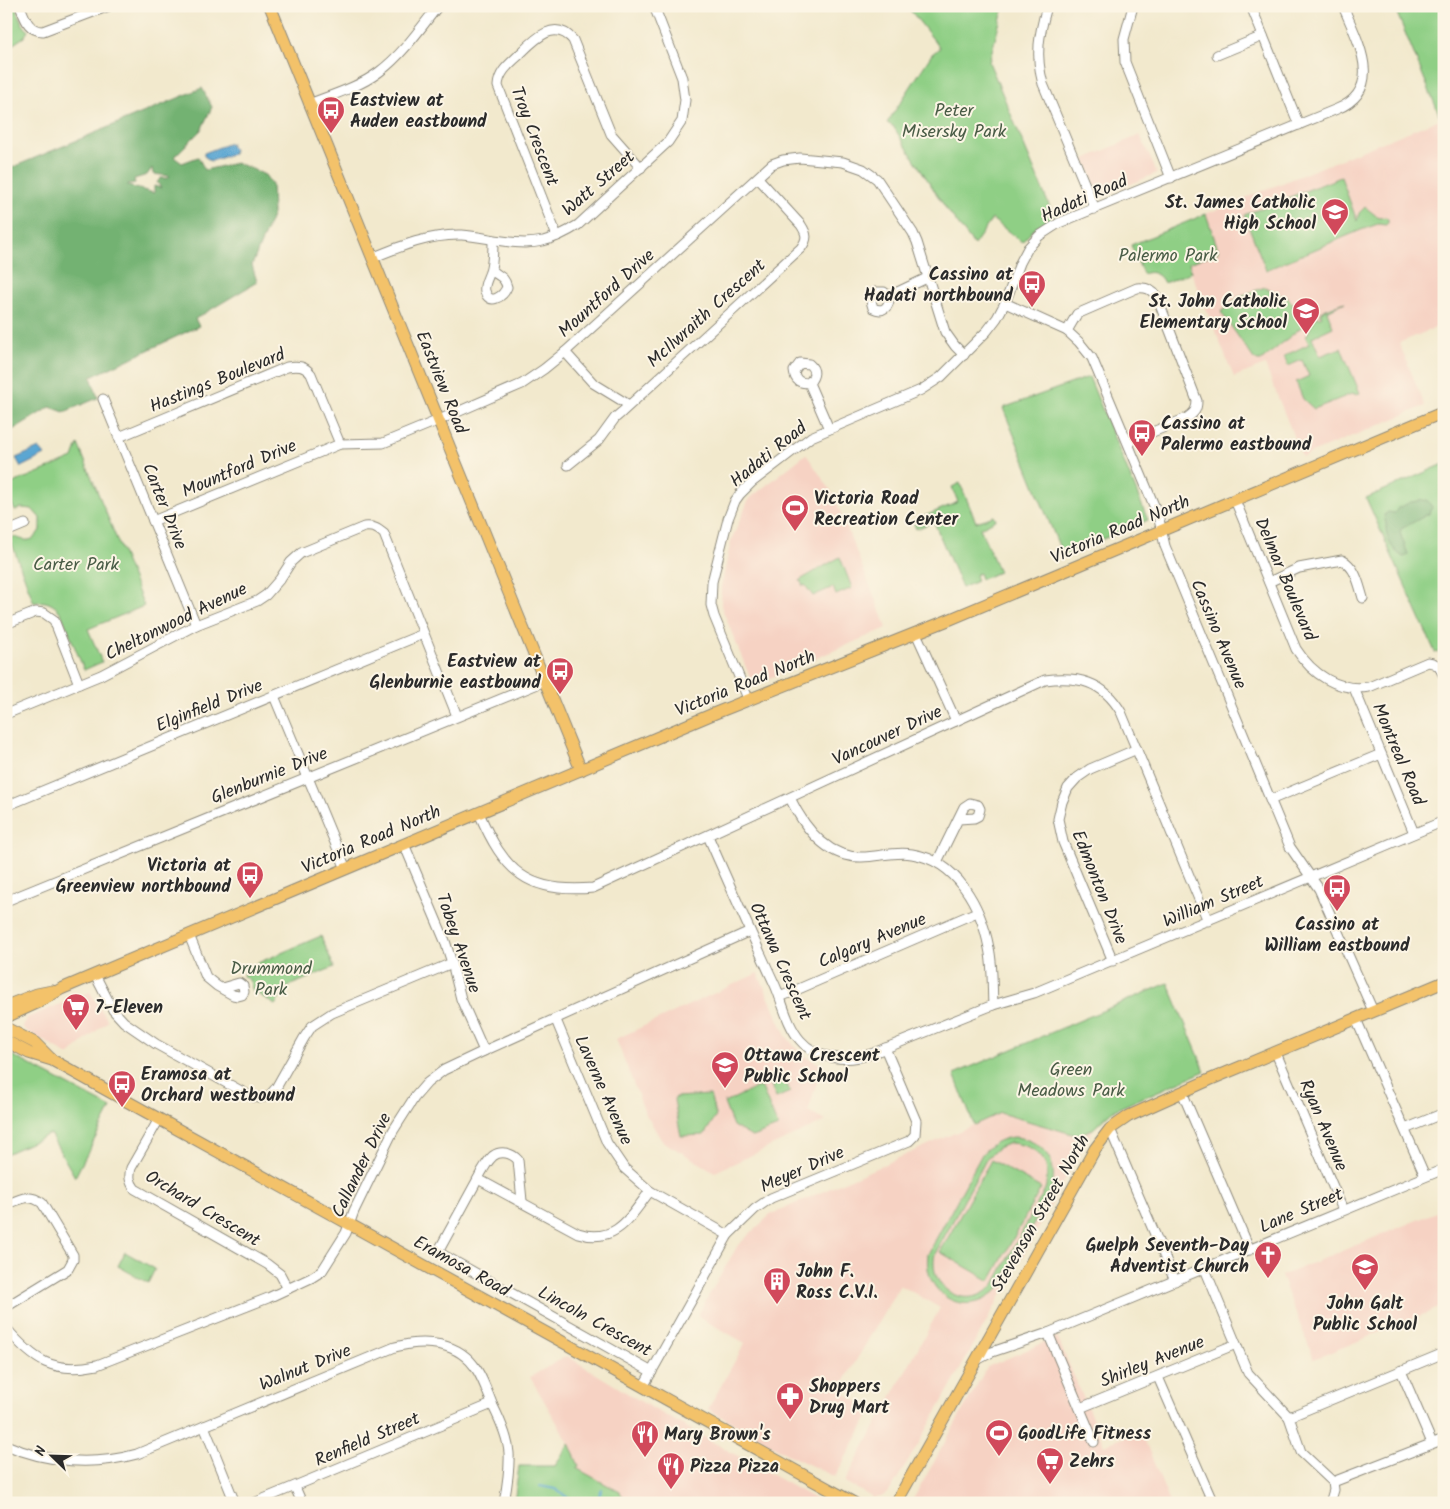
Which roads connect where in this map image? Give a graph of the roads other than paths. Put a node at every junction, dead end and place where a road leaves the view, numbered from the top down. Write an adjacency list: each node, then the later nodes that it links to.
1 (20, 6): 2 (street)
2 (109, 6)
3 (270, 6): 12 (main road, Eastview Road)
4 (438, 6): 12 (street)
5 (654, 6): 14 (street, Watt Street)
6 (1047, 6): 17 (street)
7 (1133, 6): 16 (street)
8 (1251, 6): 10 (street)
9 (1343, 6): 13 (street, Hadati Road)
10 (1263, 36): 11 (street); 13 (street)
11 (1217, 55)
12 (309, 104): 20 (main road, Eastview Road)
13 (1299, 125): 16 (street, Hadati Road)
14 (640, 168): 18 (street, Watt Street); 18 (street, Troy Crescent)
15 (758, 178): 22 (street, Mountford Drive); 26 (street, Mountford Drive); 30 (street, McIlwraith Crescent)
16 (1171, 178): 17 (street, Hadati Road)
17 (1095, 210): 24 (street, Hadati Road)
18 (558, 236): 19 (street, Watt Street)
19 (493, 240): 20 (street, Watt Street); 21 (street)
20 (372, 258): 32 (main road, Eastview Road)
21 (491, 268)
22 (928, 277): 23 (street); 27 (street, Mountford Drive)
23 (889, 296)
24 (1005, 303): 25 (street, Cassino Avenue); 27 (street, Hadati Road)
25 (1066, 331): 35 (street, Cassino Avenue); 35 (street)
26 (566, 352): 30 (street); 32 (street, Mountford Drive)
27 (964, 355): 33 (street, Hadati Road)
28 (809, 383): 33 (street)
29 (103, 399): 34 (street, Carter Drive)
30 (629, 406): 37 (street)
31 (1444, 412): 38 (main road, Victoria Road North)
32 (439, 420): 36 (street, Mountford Drive); 50 (main road, Eastview Road)
33 (829, 429): 54 (street, Hadati Road)
34 (119, 437): 36 (street, Hastings Boulevard); 39 (street, Carter Drive)
35 (1128, 442): 41 (street, Cassino Avenue)
36 (340, 444): 39 (street, Mountford Drive)
37 (568, 465)
38 (1235, 500): 41 (main road, Victoria Road North); 43 (street, Delmar Boulevard)
39 (154, 521): 46 (street, Carter Drive)
40 (25, 524): 42 (street)
41 (1162, 530): 47 (main road, Victoria Road North); 63 (street, Cassino Avenue)
42 (6, 532)
43 (1269, 582): 44 (street); 52 (street, Delmar Boulevard)
44 (1363, 598)
45 (6, 624): 51 (street)
46 (196, 625): 48 (street, Cheltonwood Avenue); 51 (street, Cheltonwood Avenue)
47 (916, 633): 54 (main road, Victoria Road North); 57 (street)
48 (423, 634): 53 (street, Elginfield Drive); 56 (street, Cheltonwood Avenue)
49 (1444, 676): 52 (street, Delmar Boulevard)
50 (545, 681): 56 (street, Glenburnie Drive); 60 (main road, Eastview Road)
51 (79, 684): 55 (street, Cheltonwood Avenue)
52 (1354, 688): 59 (street, Montreal Road)
53 (274, 696): 61 (street); 64 (street, Elginfield Drive)
54 (749, 701): 60 (main road, Victoria Road North)
55 (6, 714)
56 (457, 716): 61 (street, Glenburnie Drive)
57 (956, 721): 58 (street, Vancouver Drive); 62 (street, Vancouver Drive)
58 (1137, 749): 76 (street, Vancouver Drive); 79 (street, Edmonton Drive)
59 (1381, 754): 63 (street); 68 (street, Montreal Road)
60 (581, 770): 65 (main road, Victoria Road North)
61 (307, 777): 72 (street); 74 (street, Glenburnie Drive)
62 (790, 798): 69 (street, Vancouver Drive); 71 (street)
63 (1270, 800): 73 (street, Cassino Avenue)
64 (6, 806)
65 (479, 813): 69 (street, Vancouver Drive); 70 (main road, Victoria Road North)
66 (959, 819): 71 (street)
67 (1444, 821): 68 (street, William Street)
68 (1414, 833): 73 (street, William Street)
69 (708, 836): 77 (street, Ottawa Crescent)
70 (404, 844): 72 (main road, Victoria Road North); 80 (street, Tobey Avenue)
71 (937, 862): 75 (street)
72 (346, 869): 78 (main road, Victoria Road North)
73 (1311, 877): 76 (street, William Street); 89 (street, Cassino Avenue)
74 (6, 901)
75 (977, 912): 85 (street, Calgary Avenue); 86 (street)
76 (1208, 920): 79 (street, William Street)
77 (750, 931): 85 (street, Ottawa Crescent); 92 (street, Callander Drive)
78 (189, 935): 81 (main road, Victoria Road North); 83 (street)
79 (1113, 961): 86 (street, William Street)
80 (452, 963): 81 (street); 97 (street, Tobey Avenue)
81 (95, 975): 84 (main road, Victoria Road North)
82 (1444, 982): 89 (main road, Stevenson Street North)
83 (222, 988)
84 (61, 989): 87 (main road, Victoria Road North); 88 (main road, Victoria Road North)
85 (780, 997): 96 (street, Ottawa Crescent)
86 (993, 1005): 96 (street, Ottawa Crescent)
87 (6, 1006)
88 (23, 1009): 90 (main road, Victoria Road North); 94 (main road)
89 (1373, 1011): 91 (main road, Stevenson Street North)
90 (6, 1017)
91 (1356, 1019): 98 (main road, Stevenson Street North); 104 (street)
92 (556, 1020): 97 (street, Callander Drive); 108 (street, Laverne Avenue)
93 (6, 1028): 94 (main road, Eramosa Road)
94 (23, 1037): 99 (main road, Eramosa Road)
95 (6, 1041): 99 (main road, Eramosa Road)
96 (885, 1048): 113 (street, Meyer Drive)
97 (484, 1051): 112 (street, Callander Drive)
98 (1276, 1053): 100 (main road, Stevenson Street North); 111 (street, Ryan Avenue)
99 (52, 1060): 102 (main road, Eramosa Road)
100 (1182, 1092): 103 (main road, Stevenson Street North); 114 (street)
101 (1444, 1113): 104 (street)
102 (159, 1118): 112 (main road, Eramosa Road); 117 (street, Orchard Crescent)
103 (1110, 1129): 116 (street); 123 (main road, Stevenson Street North)
104 (1405, 1129): 106 (street)
105 (1444, 1169): 106 (street, Lane Street)
106 (1425, 1176): 111 (street, Lane Street)
107 (478, 1179): 109 (street); 109 (street, Lincoln Crescent); 125 (street, Lincoln Crescent)
108 (650, 1191): 109 (street); 113 (street, Laverne Avenue)
109 (522, 1202)
110 (6, 1205): 118 (street)
111 (1343, 1210): 114 (street, Lane Street)
112 (349, 1223): 117 (street, Callander Drive); 127 (main road, Eramosa Road)
113 (728, 1236): 125 (street, Meyer Drive)
114 (1250, 1250): 115 (street, Lane Street)
115 (1205, 1269): 116 (street, Lane Street); 121 (street)
116 (1175, 1281): 120 (street, Lane Street)
117 (288, 1289): 119 (street, Callander Drive)
118 (6, 1307)
119 (6, 1328)
120 (1048, 1333): 123 (street, Lane Street); 129 (street)
121 (1236, 1344): 126 (street, Shirley Avenue); 130 (street)
122 (1444, 1352): 124 (street)
123 (976, 1360): 143 (main road, Stevenson Street North)
124 (1401, 1371): 130 (street); 134 (street)
125 (652, 1372): 127 (street, Meyer Drive)
126 (1158, 1377): 129 (street, Shirley Avenue); 144 (street)
127 (643, 1387): 142 (main road, Eramosa Road)
128 (492, 1404): 131 (street, Walnut Drive); 137 (street, Renfield Street); 141 (street, Walnut Drive)
129 (1080, 1408): 133 (street)
130 (1289, 1417): 136 (street)
131 (204, 1426): 135 (street, Walnut Drive); 138 (street)
132 (1444, 1439): 134 (street)
133 (1094, 1442)
134 (1432, 1443): 136 (street)
135 (6, 1445)
136 (1333, 1482): 145 (street)
137 (295, 1486): 139 (street, Renfield Street); 140 (street)
138 (235, 1503)
139 (254, 1503)
140 (302, 1503)
141 (504, 1503)
142 (854, 1503)
143 (896, 1503)
144 (1214, 1503)
145 (1330, 1503)

